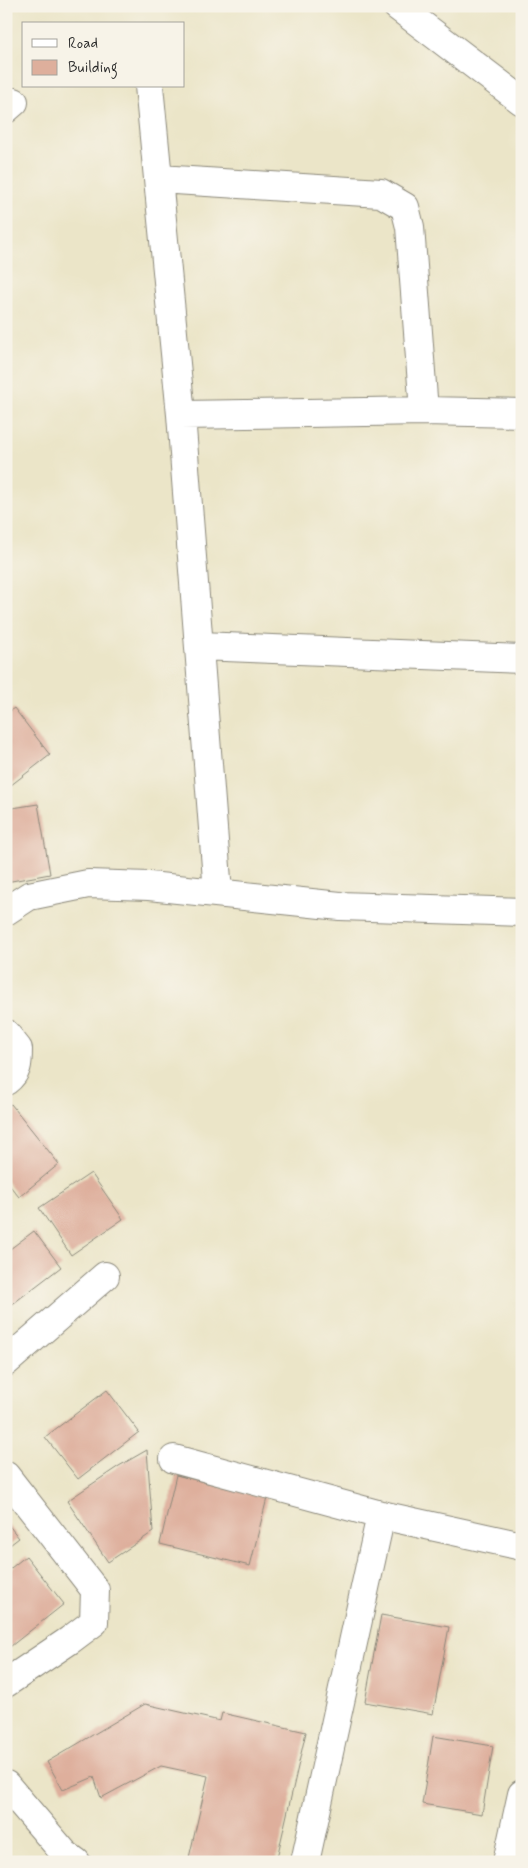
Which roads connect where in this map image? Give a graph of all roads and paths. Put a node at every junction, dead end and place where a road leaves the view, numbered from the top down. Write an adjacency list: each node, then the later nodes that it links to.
1 (397, 6): 3 (street)
2 (149, 88): 4 (street)
3 (522, 100)
4 (159, 179): 5 (street); 7 (street)
5 (424, 411): 6 (street); 7 (street)
6 (522, 413)
7 (181, 415): 8 (street)
8 (200, 646): 9 (street); 10 (street)
9 (522, 659)
10 (218, 893): 11 (street); 12 (street)
11 (6, 911)
12 (522, 912)
13 (6, 1034): 14 (street)
14 (6, 1081)
15 (105, 1276): 16 (street)
16 (6, 1362)
17 (174, 1459): 19 (street)
18 (6, 1476): 21 (street)
19 (381, 1515): 20 (street); 25 (street)
20 (522, 1546)
21 (6, 1683)
22 (6, 1786): 24 (street)
23 (522, 1794): 26 (street)
24 (66, 1859)
25 (305, 1862)
26 (507, 1862)

